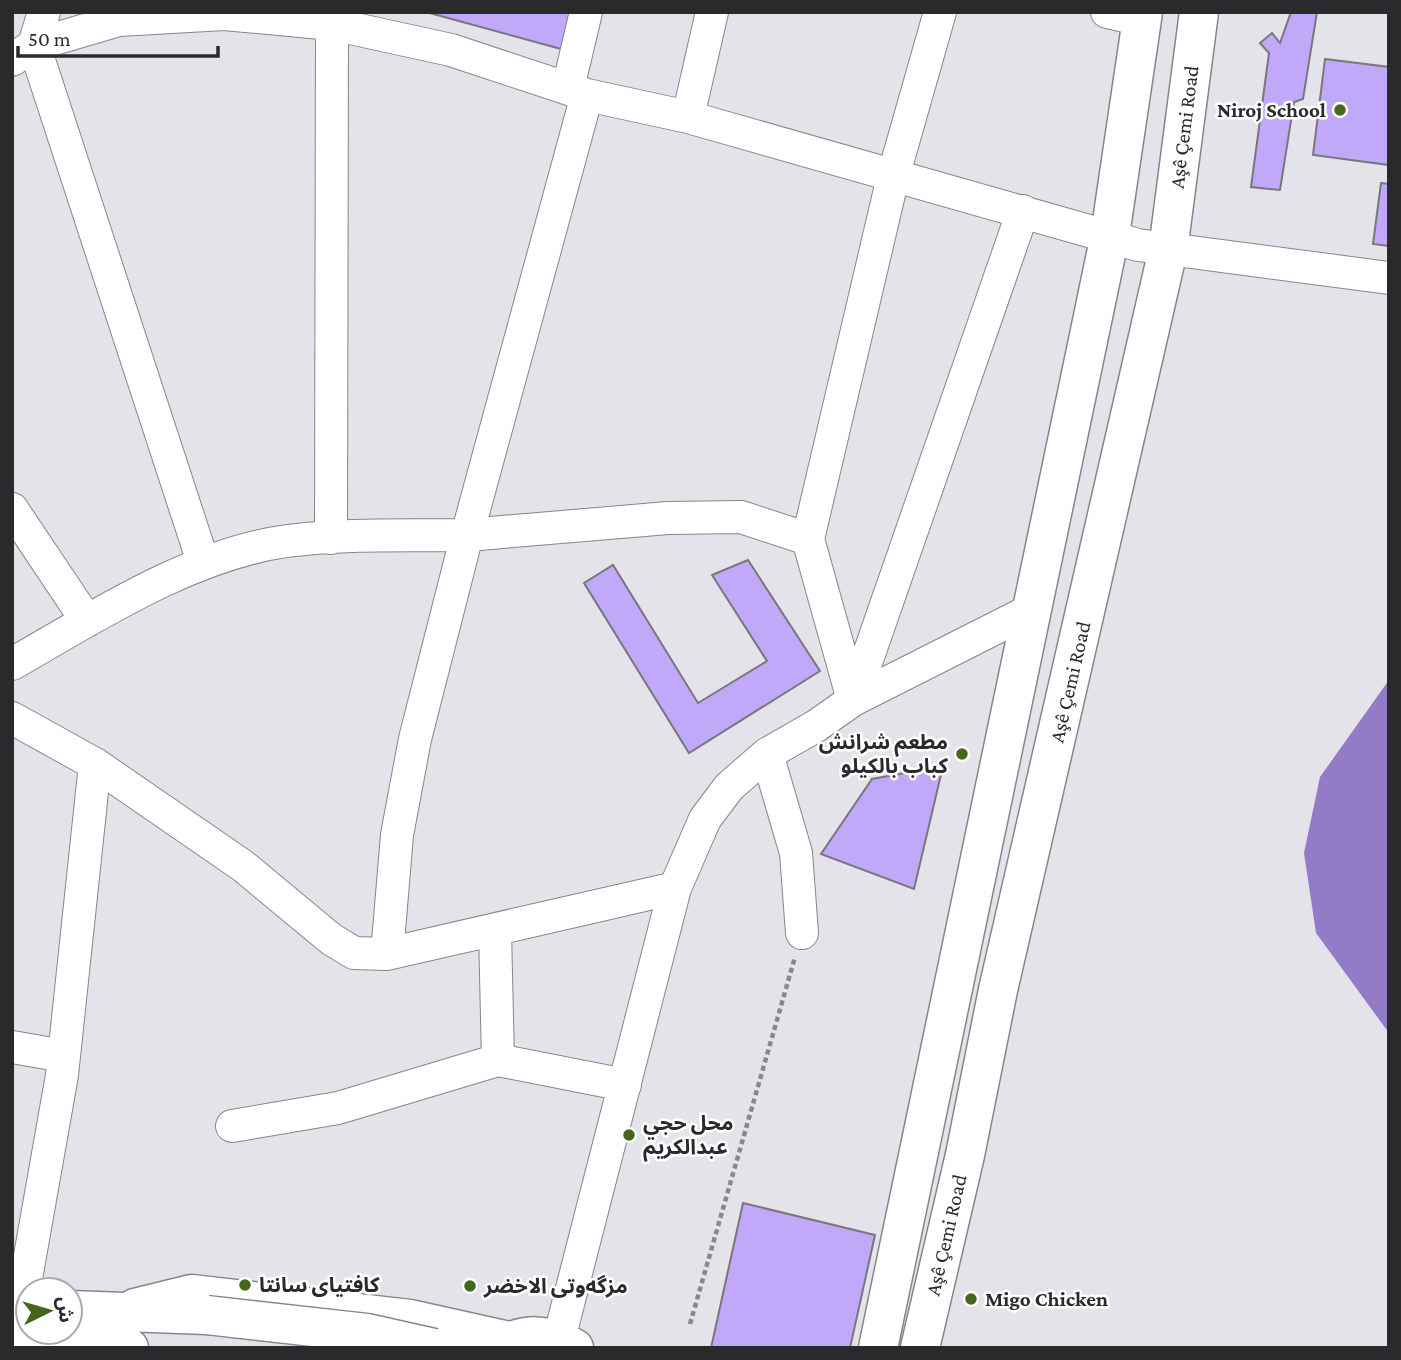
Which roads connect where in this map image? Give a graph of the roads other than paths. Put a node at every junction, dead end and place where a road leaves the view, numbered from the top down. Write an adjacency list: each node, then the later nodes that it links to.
1 (44, 12): 8 (street)
2 (586, 12): 9 (street)
3 (712, 12): 10 (street)
4 (940, 12): 11 (street)
5 (1199, 12): 14 (main road, Aşê Çemi Road)
6 (1130, 15): 13 (main road, Aşê Çemi Road)
7 (332, 24): 8 (street); 9 (street); 18 (street)
8 (23, 52): 20 (street)
9 (578, 91): 10 (street); 17 (street)
10 (688, 117): 11 (street)
11 (893, 177): 12 (street); 19 (street)
12 (1023, 211): 13 (street); 24 (street)
13 (1110, 235): 14 (street); 21 (main road, Aşê Çemi Road)
14 (1168, 250): 15 (street); 45 (main road, Aşê Çemi Road)
15 (1389, 278)
16 (12, 509): 22 (street)
17 (467, 535): 18 (street); 19 (street); 31 (street)
18 (331, 538): 20 (street)
19 (808, 539): 24 (street)
20 (203, 562): 22 (street)
21 (1035, 608): 24 (street); 44 (main road, Aşê Çemi Road)
22 (87, 621): 23 (street)
23 (12, 664)
24 (853, 700): 26 (street)
25 (12, 718): 27 (street)
26 (767, 754): 28 (street); 30 (street)
27 (95, 764): 31 (street); 33 (street)
28 (675, 888): 29 (street); 35 (street)
29 (495, 931): 31 (street); 34 (street)
30 (802, 933)
31 (387, 954)
32 (12, 1047): 33 (street)
33 (64, 1056): 37 (street)
34 (498, 1060): 35 (street); 36 (street)
35 (625, 1085): 43 (street)
36 (232, 1126)
37 (25, 1276)
38 (84, 1318): 41 (main road)
39 (84, 1330): 41 (main road)
40 (423, 1338): 41 (main road, bridge); 41 (main road); 42 (main road)
41 (124, 1339)
42 (503, 1344): 43 (main road)
43 (567, 1344)
44 (878, 1348)
45 (920, 1348)

